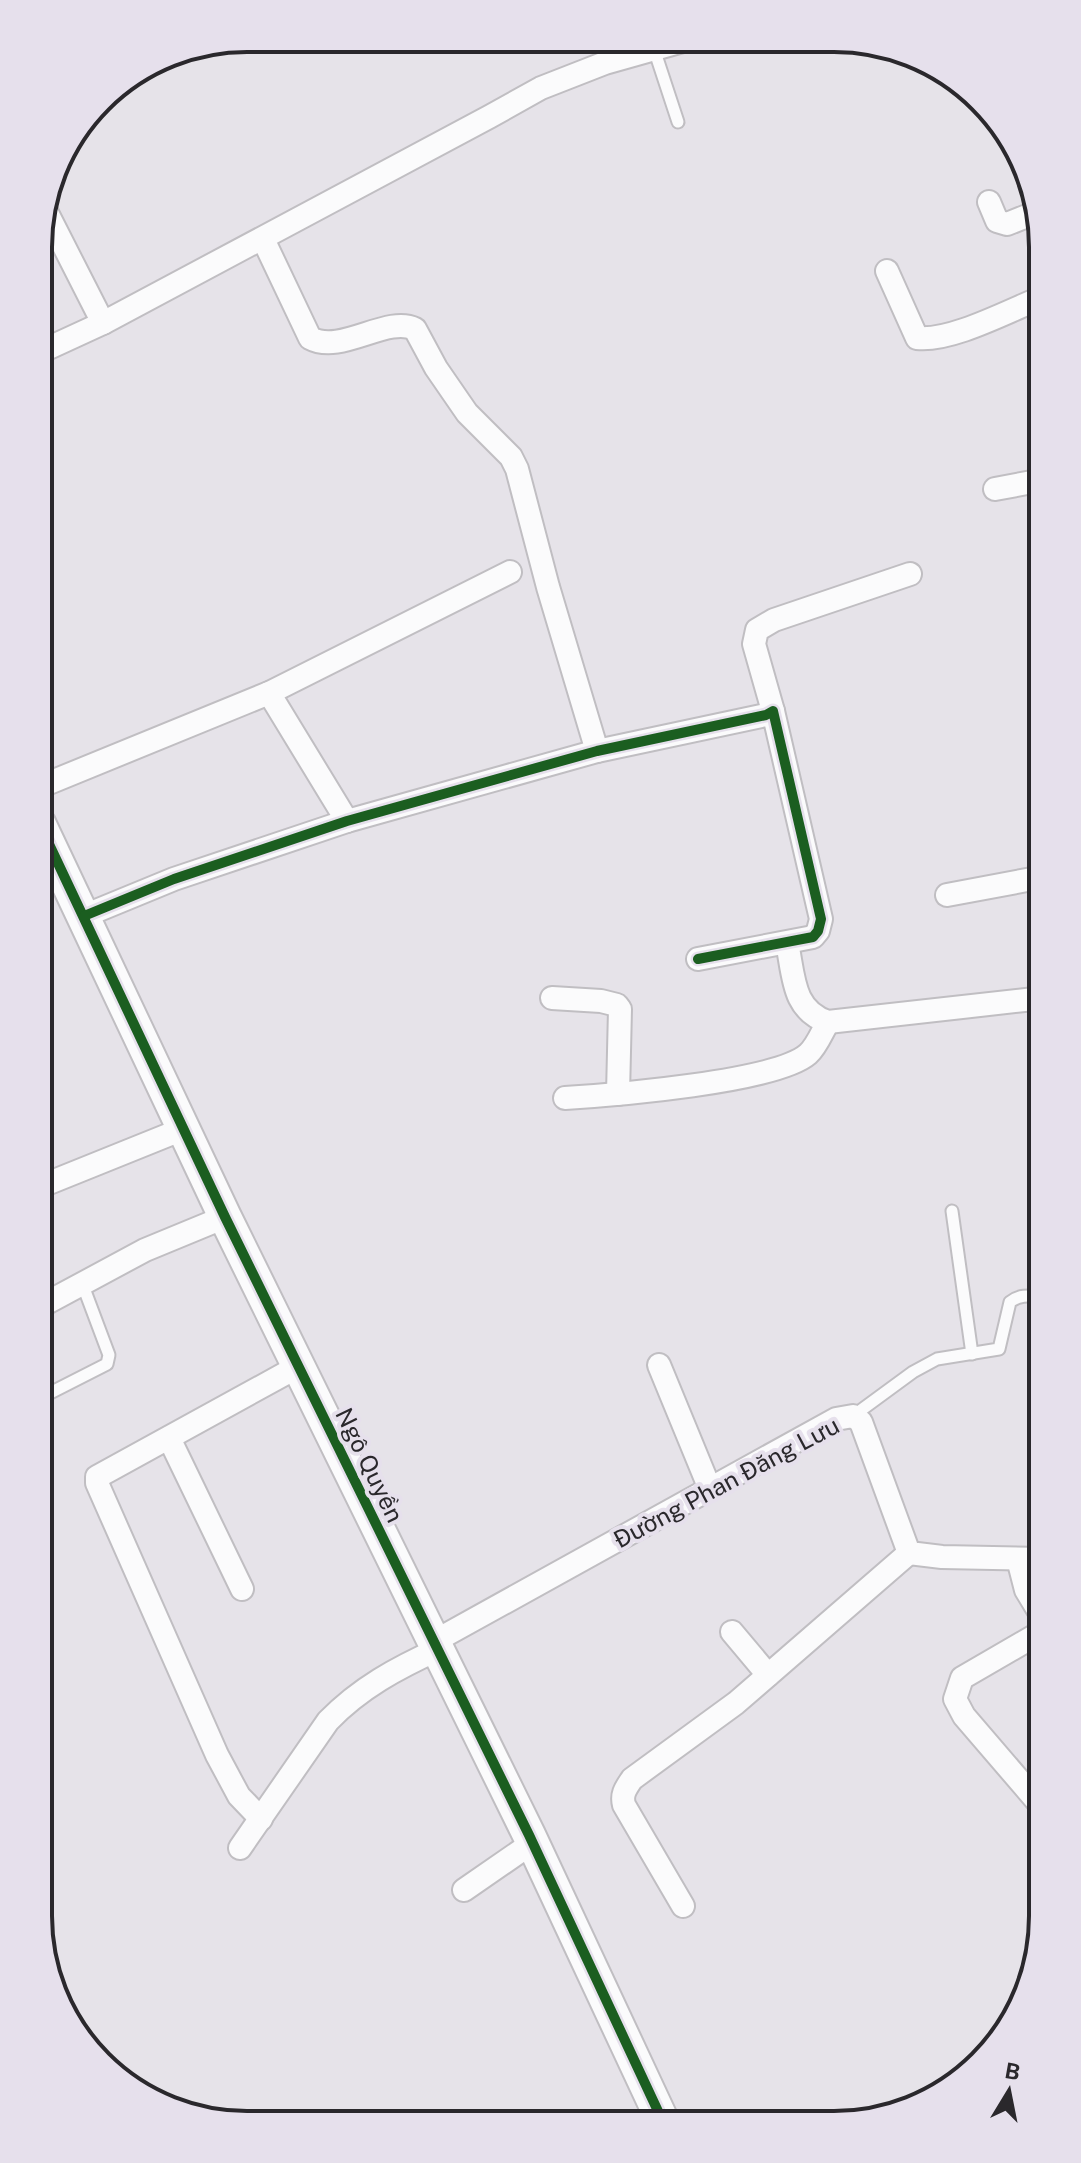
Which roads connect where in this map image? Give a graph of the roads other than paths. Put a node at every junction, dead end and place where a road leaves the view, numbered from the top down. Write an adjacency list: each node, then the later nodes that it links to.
1 (641, 52): 7 (street)
2 (669, 52): 3 (lane)
3 (678, 122)
4 (989, 202): 5 (street)
5 (1026, 216)
6 (53, 226): 10 (street)
7 (263, 239): 10 (street); 18 (street)
8 (887, 271): 9 (street)
9 (1029, 303)
10 (103, 323): 11 (street)
11 (52, 346)
12 (1029, 483): 13 (street)
13 (995, 489)
14 (510, 572): 16 (street)
15 (910, 574): 17 (street)
16 (269, 693): 19 (street); 20 (street)
17 (773, 711): 18 (street); 25 (street)
18 (597, 751): 20 (street)
19 (52, 782)
20 (347, 821): 24 (street)
21 (52, 850): 24 (street, Ngô Quyền)
22 (1029, 880): 23 (street)
23 (947, 895)
24 (84, 916): 32 (street, Ngô Quyền)
25 (787, 943): 26 (street); 29 (street)
26 (698, 959)
27 (552, 998): 30 (street)
28 (1029, 1000): 29 (street)
29 (828, 1022): 30 (street)
30 (618, 1094): 31 (street)
31 (565, 1098)
32 (183, 1129): 33 (street); 35 (street, Ngô Quyền)
33 (52, 1182)
34 (952, 1211): 39 (lane)
35 (225, 1217): 36 (street); 41 (street, Ngô Quyền)
36 (82, 1283): 38 (street); 42 (lane)
37 (1029, 1295): 39 (lane)
38 (52, 1300)
39 (972, 1354): 43 (lane)
40 (659, 1365): 45 (street)
41 (299, 1366): 44 (street); 53 (street, Ngô Quyền)
42 (52, 1392)
43 (853, 1416): 45 (street, Đường Phan Đăng Lưu); 46 (street, Đường Phan Đăng Lưu)
44 (169, 1438): 49 (street); 56 (street)
45 (710, 1489): 53 (street, Đường Phan Đăng Lưu)
46 (909, 1553): 47 (street); 54 (street)
47 (1018, 1559): 48 (street); 50 (street)
48 (1029, 1559)
49 (242, 1589)
50 (1029, 1595)
51 (732, 1632): 54 (street)
52 (1029, 1639): 55 (street)
53 (437, 1645): 56 (street, Đường Phan Đăng Lưu); 57 (street, Ngô Quyền)
54 (768, 1675): 60 (street)
55 (1029, 1792)
56 (261, 1819): 58 (street, Đường Phan Đăng Lưu)
57 (532, 1843): 59 (street); 61 (street, Ngô Quyền)
58 (240, 1848)
59 (464, 1890)
60 (683, 1906)
61 (658, 2111)

